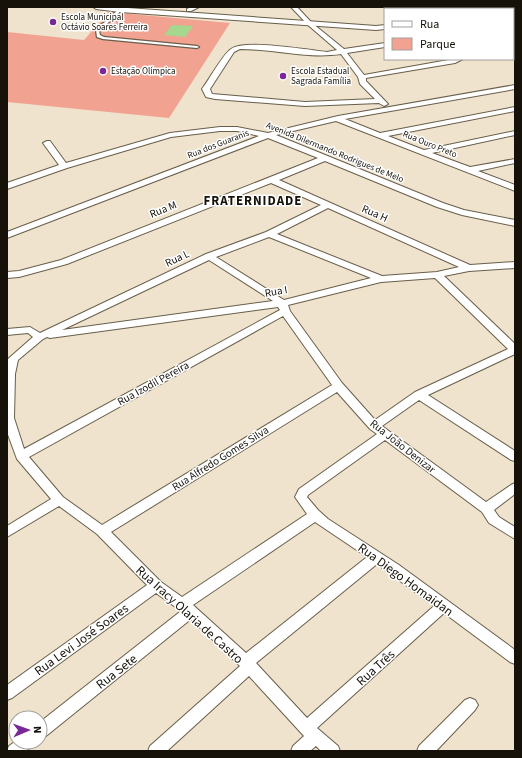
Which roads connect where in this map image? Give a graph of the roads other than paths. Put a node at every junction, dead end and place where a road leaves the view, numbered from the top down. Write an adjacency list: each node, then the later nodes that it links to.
1 (96, 7): 4 (street)
2 (157, 7): 5 (street)
3 (294, 7): 6 (street)
4 (120, 8): 6 (street); 10 (lane)
5 (192, 8): 6 (street)
6 (308, 22): 7 (street); 8 (street); 11 (street)
7 (384, 22)
8 (384, 27)
9 (384, 45): 11 (street)
10 (197, 47)
11 (343, 52): 13 (street); 15 (street)
12 (458, 60): 13 (street)
13 (362, 77): 15 (street)
14 (515, 86): 16 (street, Rua dos Guaranis)
15 (381, 101): 16 (street)
16 (388, 109): 18 (street, Rua dos Guaranis)
17 (515, 110): 21 (street)
18 (338, 118): 20 (street, Rua dos Guaranis); 21 (street, Rua Ouro Preto)
19 (515, 133): 23 (street)
20 (268, 135): 24 (street, Avenida Dilermando Rodrigues de Melo); 26 (street, Avenida Dilermando Rodrigues de Melo); 35 (street, Rua dos Guaranis)
21 (379, 135): 23 (street, Rua Ouro Preto)
22 (47, 143): 26 (street)
23 (424, 152): 27 (street, Rua Ouro Preto)
24 (326, 158): 29 (street, Rua M); 33 (street, Avenida Dilermando Rodrigues de Melo)
25 (515, 161): 27 (street)
26 (64, 166): 30 (street, Avenida Dilermando Rodrigues de Melo)
27 (468, 170): 31 (street, Rua Ouro Preto)
28 (7, 174): 30 (street)
29 (270, 179): 32 (street, Rua H); 39 (street, Rua M)
30 (10, 185)
31 (514, 187)
32 (327, 205): 34 (street, Rua L); 38 (street, Rua H)
33 (515, 223)
34 (270, 234): 36 (street, Rua L); 41 (street)
35 (7, 235)
36 (209, 256): 42 (street); 44 (street, Rua L)
37 (515, 265): 38 (street, Rua I)
38 (469, 268): 40 (street, Rua I)
39 (7, 274)
40 (437, 275): 41 (street, Rua I); 45 (street)
41 (382, 279): 42 (street, Rua I)
42 (284, 307): 44 (street, Rua I); 47 (street, Rua João Denizar); 52 (street, Rua Izodil Pereira)
43 (7, 332): 44 (street)
44 (39, 337): 46 (street, Rua Iracy Olaria de Castro)
45 (515, 350): 48 (street)
46 (10, 359): 49 (street, Rua Iracy Olaria de Castro)
47 (338, 386): 50 (street, Rua João Denizar); 58 (street, Rua Alfredo Gomes Silva)
48 (419, 395): 50 (street); 53 (street)
49 (8, 418): 52 (street, Rua Iracy Olaria de Castro)
50 (374, 426): 51 (street, Rua João Denizar)
51 (385, 434): 56 (street, Rua João Denizar); 57 (street, Rua Diego Homaidan)
52 (21, 456): 55 (street, Rua Iracy Olaria de Castro)
53 (515, 457)
54 (515, 488): 56 (street)
55 (59, 500): 58 (street, Rua Iracy Olaria de Castro); 59 (street)
56 (486, 509): 60 (street, Rua João Denizar)
57 (315, 515): 61 (street, Rua Diego Homaidan); 64 (street, Rua Sete)
58 (102, 531): 62 (street, Rua Iracy Olaria de Castro)
59 (7, 532)
60 (515, 534)
61 (377, 557): 63 (street, Rua Diego Homaidan); 66 (street)
62 (156, 586): 64 (street, Rua Iracy Olaria de Castro); 67 (street, Rua Levi José Soares)
63 (444, 606): 65 (street, Rua Diego Homaidan); 70 (street, Rua Três)
64 (187, 608): 66 (street, Rua Iracy Olaria de Castro); 69 (street, Rua Sete)
65 (515, 658)
66 (247, 665): 70 (street, Rua Iracy Olaria de Castro); 71 (street)
67 (7, 693)
68 (470, 705): 74 (street)
69 (48, 724)
70 (311, 732): 72 (street, Rua Três); 73 (street, Rua Iracy Olaria de Castro)
71 (156, 751)
72 (299, 751)
73 (332, 751)
74 (425, 751)

